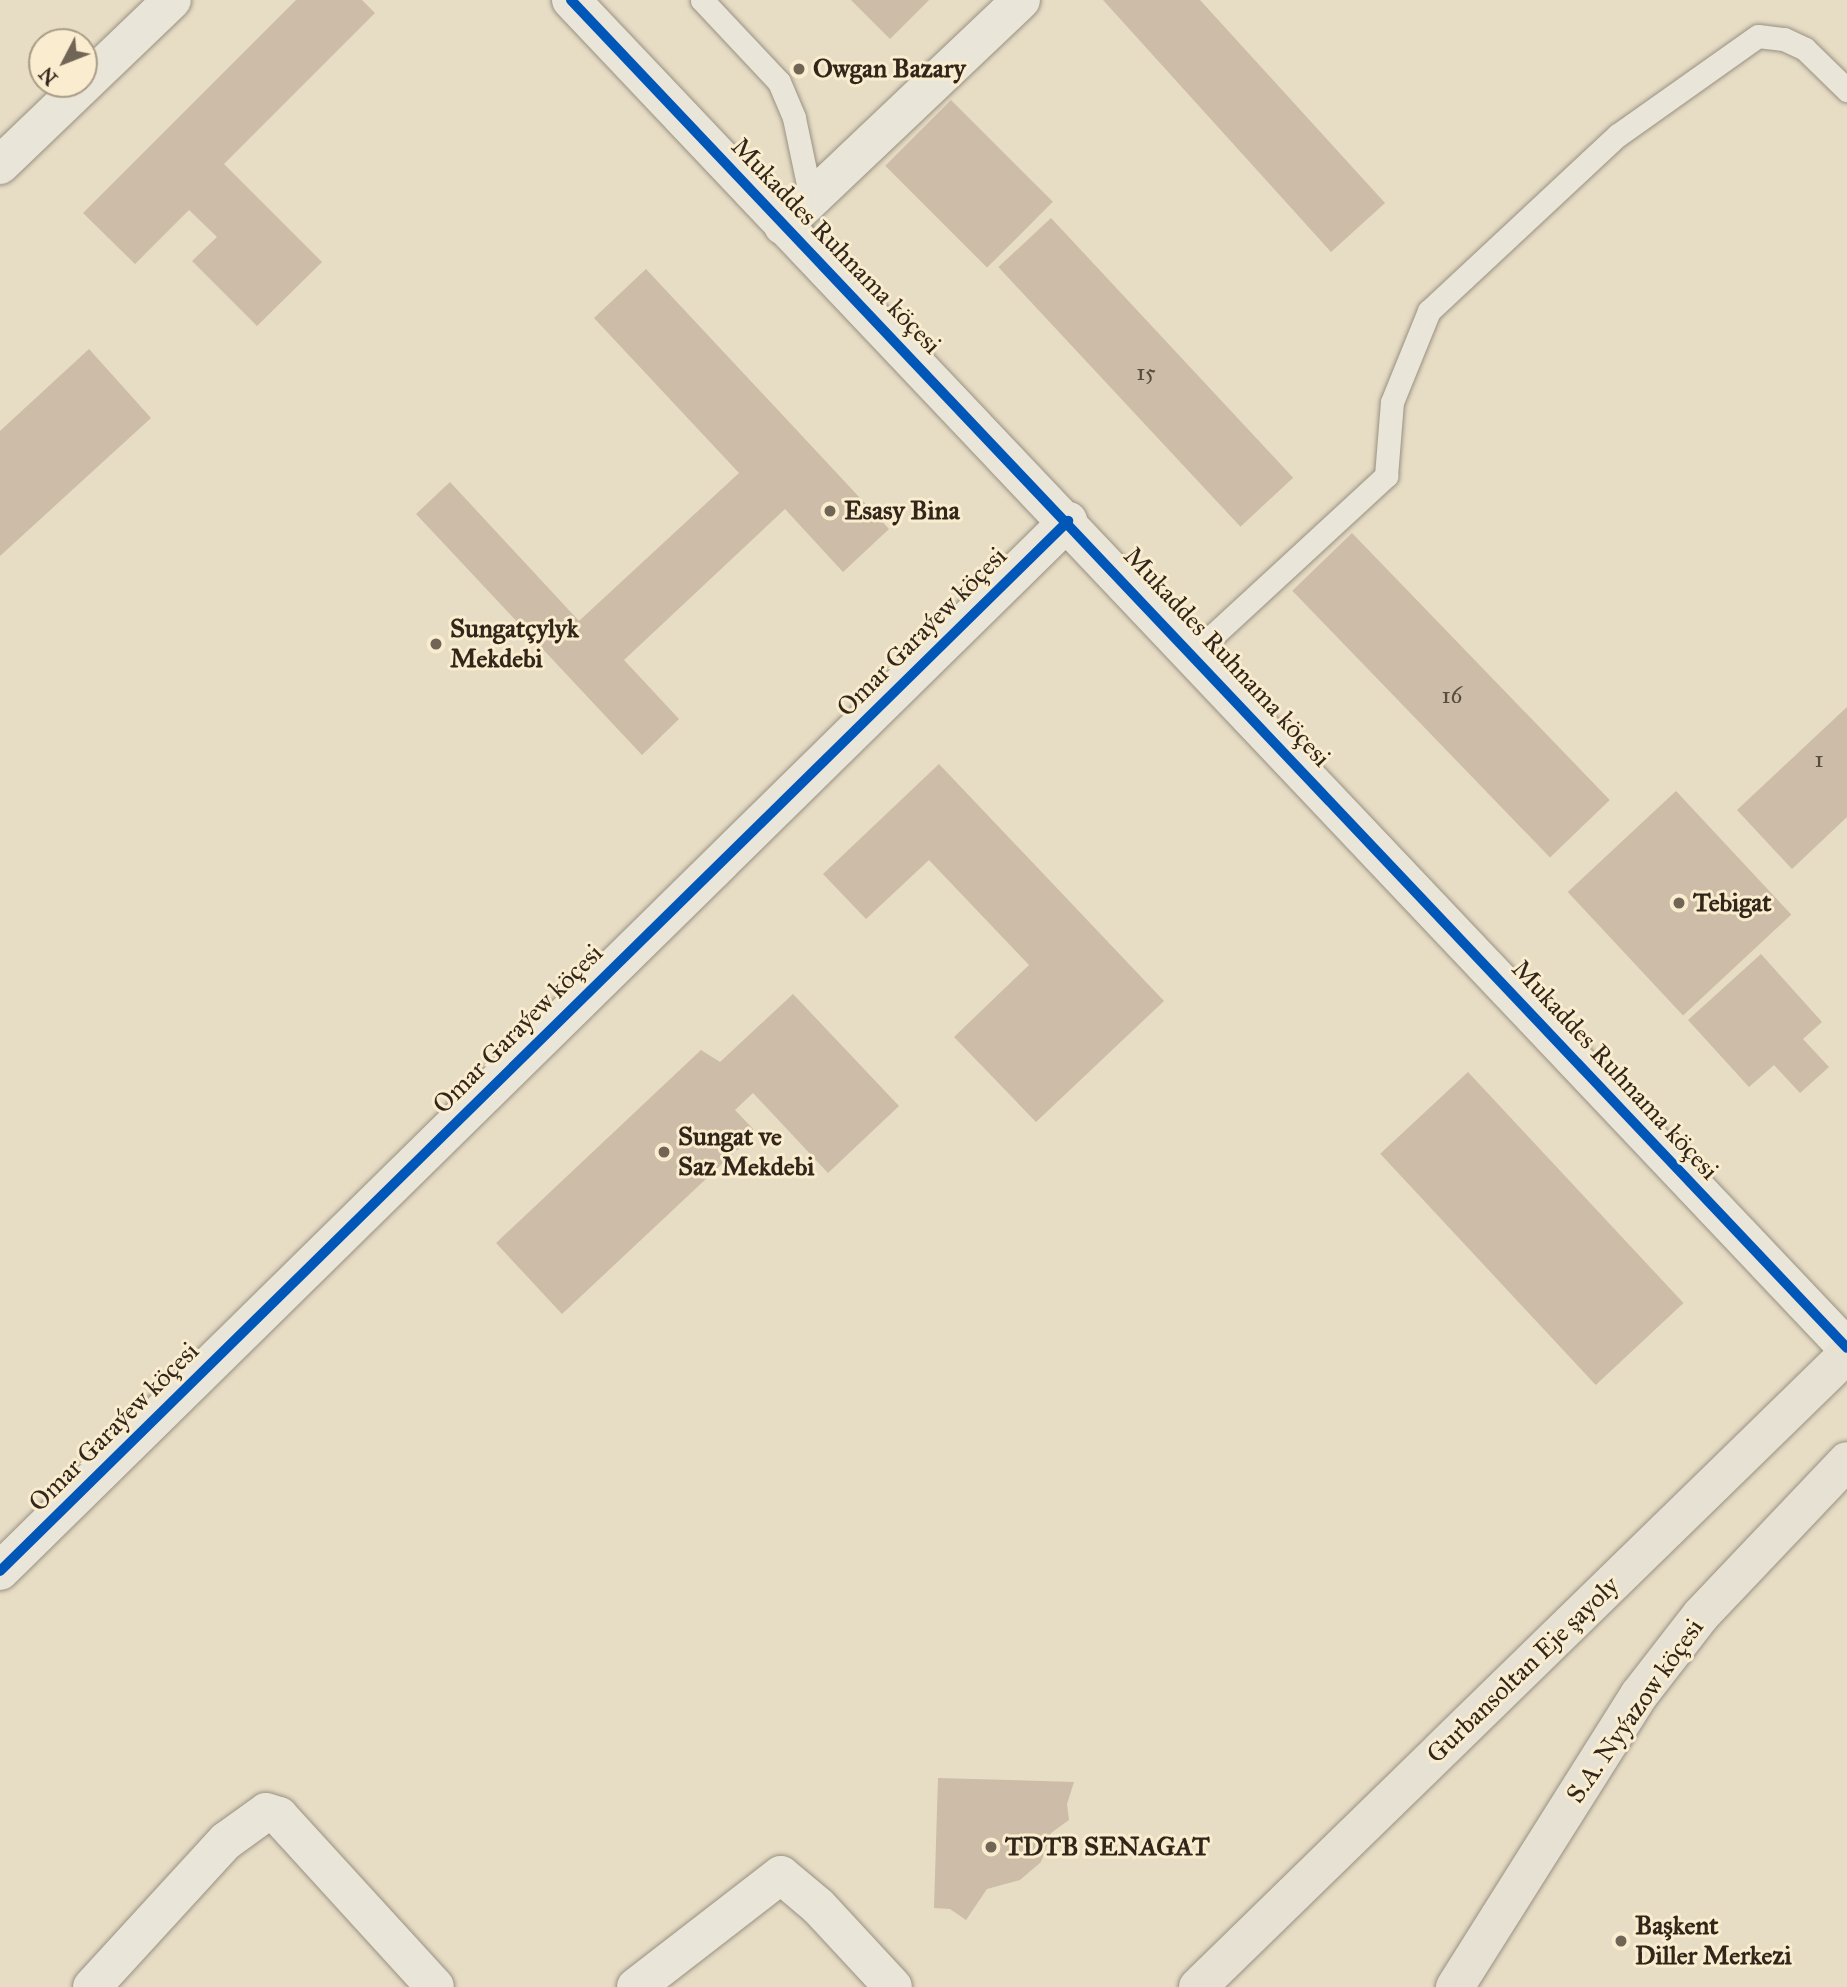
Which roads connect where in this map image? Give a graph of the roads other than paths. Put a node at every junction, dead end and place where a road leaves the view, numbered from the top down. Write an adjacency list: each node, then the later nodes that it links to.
1 (172, 0): 6 (street)
2 (571, 0): 8 (street, Mukaddes Ruhnama köçesi)
3 (702, 0): 7 (lane)
4 (1021, 0): 7 (street)
5 (1847, 90): 10 (lane)
6 (0, 165)
7 (811, 199): 8 (street)
8 (783, 226): 9 (street, Mukaddes Ruhnama köçesi)
9 (1068, 520): 10 (street, Mukaddes Ruhnama köçesi); 14 (street, Omar Garaýew köçesi)
10 (1194, 654): 11 (street, Mukaddes Ruhnama köçesi)
11 (1847, 1348)
12 (1847, 1354): 19 (main road, Gurbansoltan Eje şayoly)
13 (1847, 1461): 20 (main road, S.A. Nyýazow köçesi)
14 (0, 1571)
15 (92, 1987): 16 (street)
16 (435, 1987)
17 (636, 1987): 18 (street)
18 (893, 1987)
19 (1198, 1987)
20 (1455, 1987)

